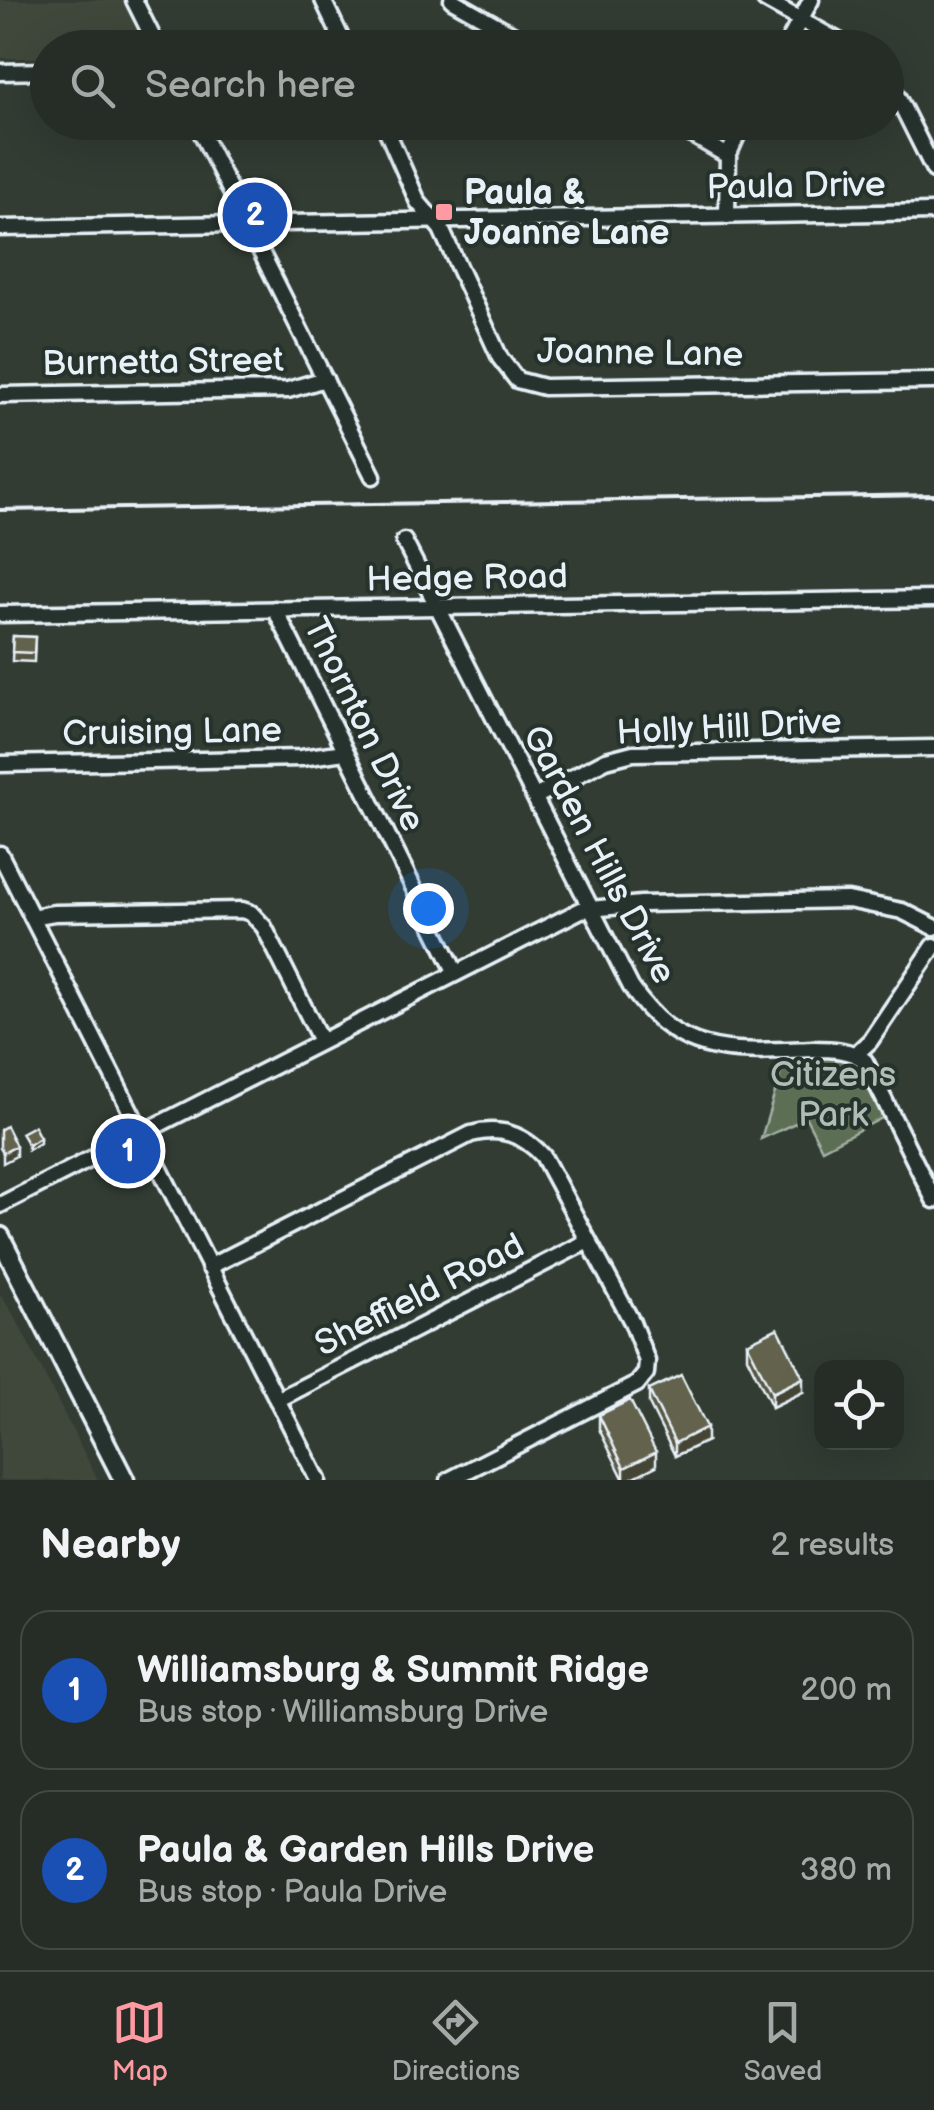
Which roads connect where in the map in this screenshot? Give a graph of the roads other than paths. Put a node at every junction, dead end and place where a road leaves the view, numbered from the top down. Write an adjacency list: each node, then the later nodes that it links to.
1 (134, 0): 7 (street)
2 (452, 0): 9 (street)
3 (765, 0): 6 (street)
4 (811, 0): 6 (street)
5 (325, 1): 8 (street)
6 (800, 20): 10 (street); 11 (street)
7 (149, 30)
8 (338, 30)
9 (505, 30)
10 (795, 30)
11 (819, 30)
12 (30, 71): 13 (street)
13 (0, 72)
14 (904, 110): 20 (street)
15 (205, 140): 24 (street)
16 (392, 140): 23 (street, Joanne Lane)
17 (701, 140): 19 (street)
18 (735, 140): 19 (street)
19 (728, 156): 22 (street)
20 (934, 170)
21 (934, 212): 22 (street, Paula Drive)
22 (727, 216): 23 (street, Paula Drive)
23 (434, 221): 24 (street, Paula Drive); 27 (street, Joanne Lane)
24 (248, 224): 25 (street, Paula Drive); 26 (street)
25 (0, 228)
26 (326, 379): 28 (street, Burnetta Street); 29 (street)
27 (934, 381)
28 (0, 396)
29 (373, 476)
30 (404, 541): 32 (street, Garden Hills Drive)
31 (934, 599): 32 (street, Hedge Road)
32 (438, 607): 33 (street, Hedge Road); 38 (street, Garden Hills Drive)
33 (275, 609): 34 (street, Hedge Road); 36 (street, Thornton Drive)
34 (0, 614)
35 (934, 748): 38 (street, Holly Hill Drive)
36 (345, 752): 37 (street, Cruising Lane); 44 (street, Thornton Drive)
37 (0, 764)
38 (535, 797): 40 (street, Garden Hills Drive)
39 (0, 854): 41 (street)
40 (591, 908): 42 (street); 44 (street); 46 (street, Garden Hills Drive)
41 (32, 916): 45 (street); 47 (street)
42 (934, 927)
43 (934, 946): 46 (street)
44 (456, 973): 45 (street)
45 (322, 1042): 47 (street)
46 (856, 1054): 48 (street)
47 (140, 1132): 49 (street); 52 (street)
48 (934, 1200)
49 (0, 1204)
50 (0, 1236): 54 (main road)
51 (588, 1241): 52 (street); 53 (street, Sheffield Road); 56 (street)
52 (209, 1267): 53 (street)
53 (277, 1400): 55 (street)
54 (124, 1480)
55 (318, 1480)
56 (449, 1480)

